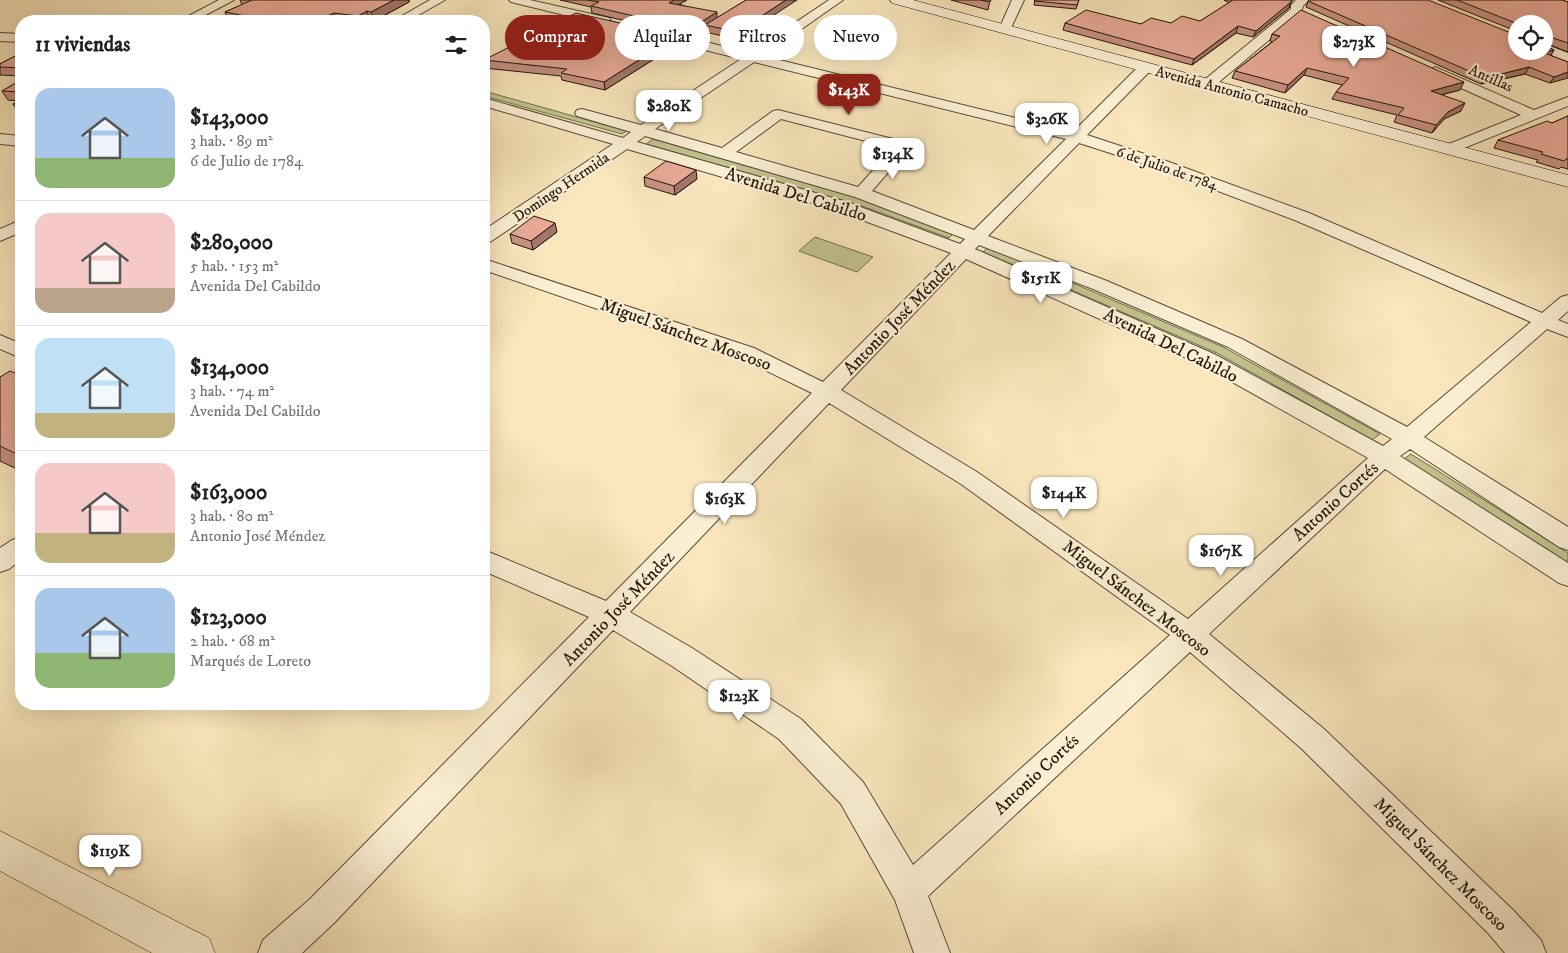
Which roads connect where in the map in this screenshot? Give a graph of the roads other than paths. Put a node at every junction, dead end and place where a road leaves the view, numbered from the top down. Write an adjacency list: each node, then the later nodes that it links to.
1 (228, 0): 8 (street)
2 (439, 0): 9 (street)
3 (514, 0): 16 (street, 6 de Julio de 1784)
4 (837, 0): 10 (street, Domingo Hermida)
5 (897, 0): 13 (street, Avenida Antonio Camacho)
6 (1018, 0): 13 (street)
7 (1302, 8): 23 (street)
8 (197, 15)
9 (410, 15)
10 (804, 22)
11 (0, 27): 12 (street)
12 (15, 28)
13 (1005, 29): 22 (street, Avenida Antonio Camacho)
14 (0, 37): 15 (street)
15 (15, 38)
16 (720, 48)
17 (1553, 52): 18 (street)
18 (1568, 58)
19 (748, 60): 28 (street, Domingo Hermida)
20 (770, 60): 29 (street, 6 de Julio de 1784)
21 (1425, 66): 27 (street, Antillas)
22 (1146, 68): 23 (street, Avenida Antonio Camacho); 29 (street, Antonio José Méndez)
23 (1208, 84): 33 (street, Avenida Antonio Camacho)
24 (490, 89): 28 (street, Avenida Del Cabildo)
25 (1568, 101): 27 (street)
26 (490, 104): 32 (street, Avenida Del Cabildo)
27 (1534, 115): 33 (street)
28 (646, 130): 32 (street, Domingo Hermida); 34 (street, Avenida Del Cabildo)
29 (1077, 137): 40 (street, Antonio José Méndez); 43 (street, 6 de Julio de 1784)
30 (0, 139): 31 (street)
31 (15, 140)
32 (628, 143): 38 (street, Domingo Hermida); 40 (street, Avenida Del Cabildo)
33 (1449, 150): 35 (street, Avenida Antonio Camacho)
34 (725, 153): 36 (street, Avenida Del Cabildo); 36 (street)
35 (1568, 181)
36 (861, 193): 40 (street, Avenida Del Cabildo)
37 (15, 228): 39 (street)
38 (490, 234)
39 (0, 236)
40 (970, 244): 44 (street, Antonio José Méndez); 45 (street, Avenida Del Cabildo); 46 (street, Avenida Del Cabildo)
41 (490, 266): 44 (street, Miguel Sánchez Moscoso)
42 (1568, 301): 43 (street, Antonio Cortés)
43 (1556, 326): 45 (street, Antonio Cortés)
44 (827, 392): 52 (street, Antonio José Méndez); 53 (street, Miguel Sánchez Moscoso)
45 (1409, 438): 46 (street, Antonio Cortés); 47 (street, Avenida Del Cabildo)
46 (1384, 457): 51 (street, Avenida Del Cabildo); 53 (street, Antonio Cortés)
47 (1568, 540)
48 (15, 551): 49 (street)
49 (0, 562)
50 (490, 563): 52 (street)
51 (1568, 576)
52 (611, 615): 55 (street); 57 (street, Antonio José Méndez)
53 (1189, 634): 55 (street, Antonio Cortés); 59 (street, Miguel Sánchez Moscoso)
54 (0, 850): 56 (street)
55 (909, 891): 58 (street)
56 (194, 953)
57 (276, 953)
58 (932, 953)
59 (1528, 953)

